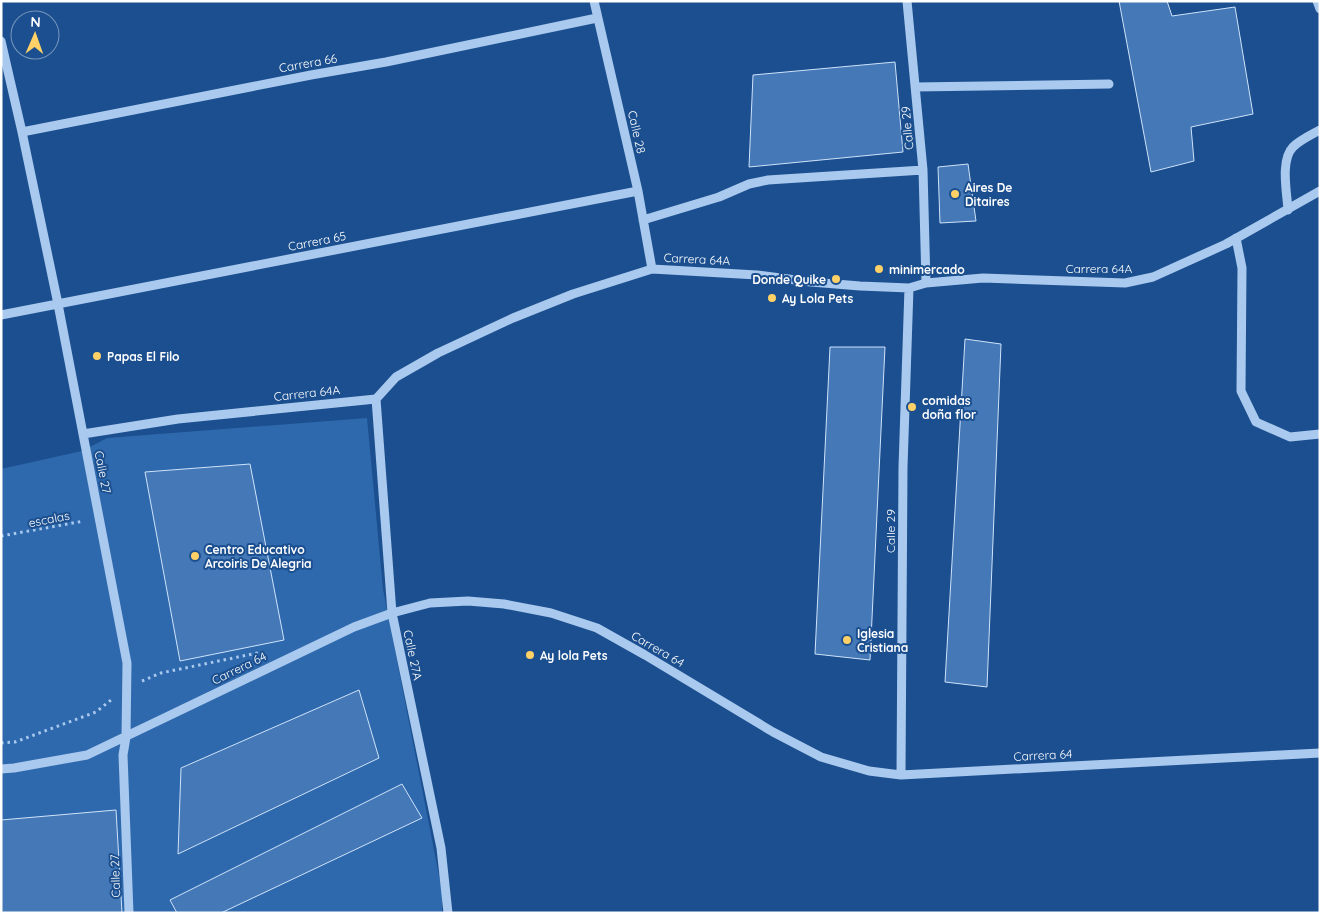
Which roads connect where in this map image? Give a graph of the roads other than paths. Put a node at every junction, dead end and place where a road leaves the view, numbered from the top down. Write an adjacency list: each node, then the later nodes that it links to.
1 (594, 1): 5 (street, Calle 28)
2 (907, 1): 8 (street, Calle 29)
3 (1317, 1): 4 (street)
4 (1320, 9)
5 (597, 18): 10 (street, Carrera 66); 12 (street, Calle 28)
6 (1, 41): 10 (street, Calle 27)
7 (1109, 84): 8 (street)
8 (915, 88): 11 (street, Calle 29)
9 (1320, 130): 14 (street)
10 (22, 132): 20 (street, Calle 27)
11 (923, 170): 15 (street); 18 (street, Calle 29)
12 (638, 191): 15 (street, Calle 28); 20 (street, Carrera 65)
13 (1320, 191): 14 (street, Carrera 64A)
14 (1288, 210): 16 (street, Carrera 64A)
15 (643, 220): 17 (street, Calle 28)
16 (1236, 238): 18 (street, Carrera 64A); 24 (street)
17 (652, 269): 19 (street, Carrera 64A); 22 (street, Carrera 64A)
18 (926, 283): 19 (street, Carrera 64A)
19 (909, 288): 29 (street, Calle 29)
20 (58, 304): 21 (street, Carrera 65); 23 (street, Calle 27)
21 (1, 315)
22 (376, 399): 23 (street, Carrera 64A); 25 (street, Calle 27A)
23 (83, 434): 26 (street, Calle 27)
24 (1320, 434)
25 (392, 613): 26 (street, Carrera 64); 29 (street, Carrera 64); 31 (street, Calle 27A)
26 (126, 737): 28 (street, Carrera 64); 30 (street, Calle 27)
27 (1320, 753): 29 (street, Carrera 64)
28 (1, 769)
29 (901, 775)
30 (129, 913)
31 (448, 913)

